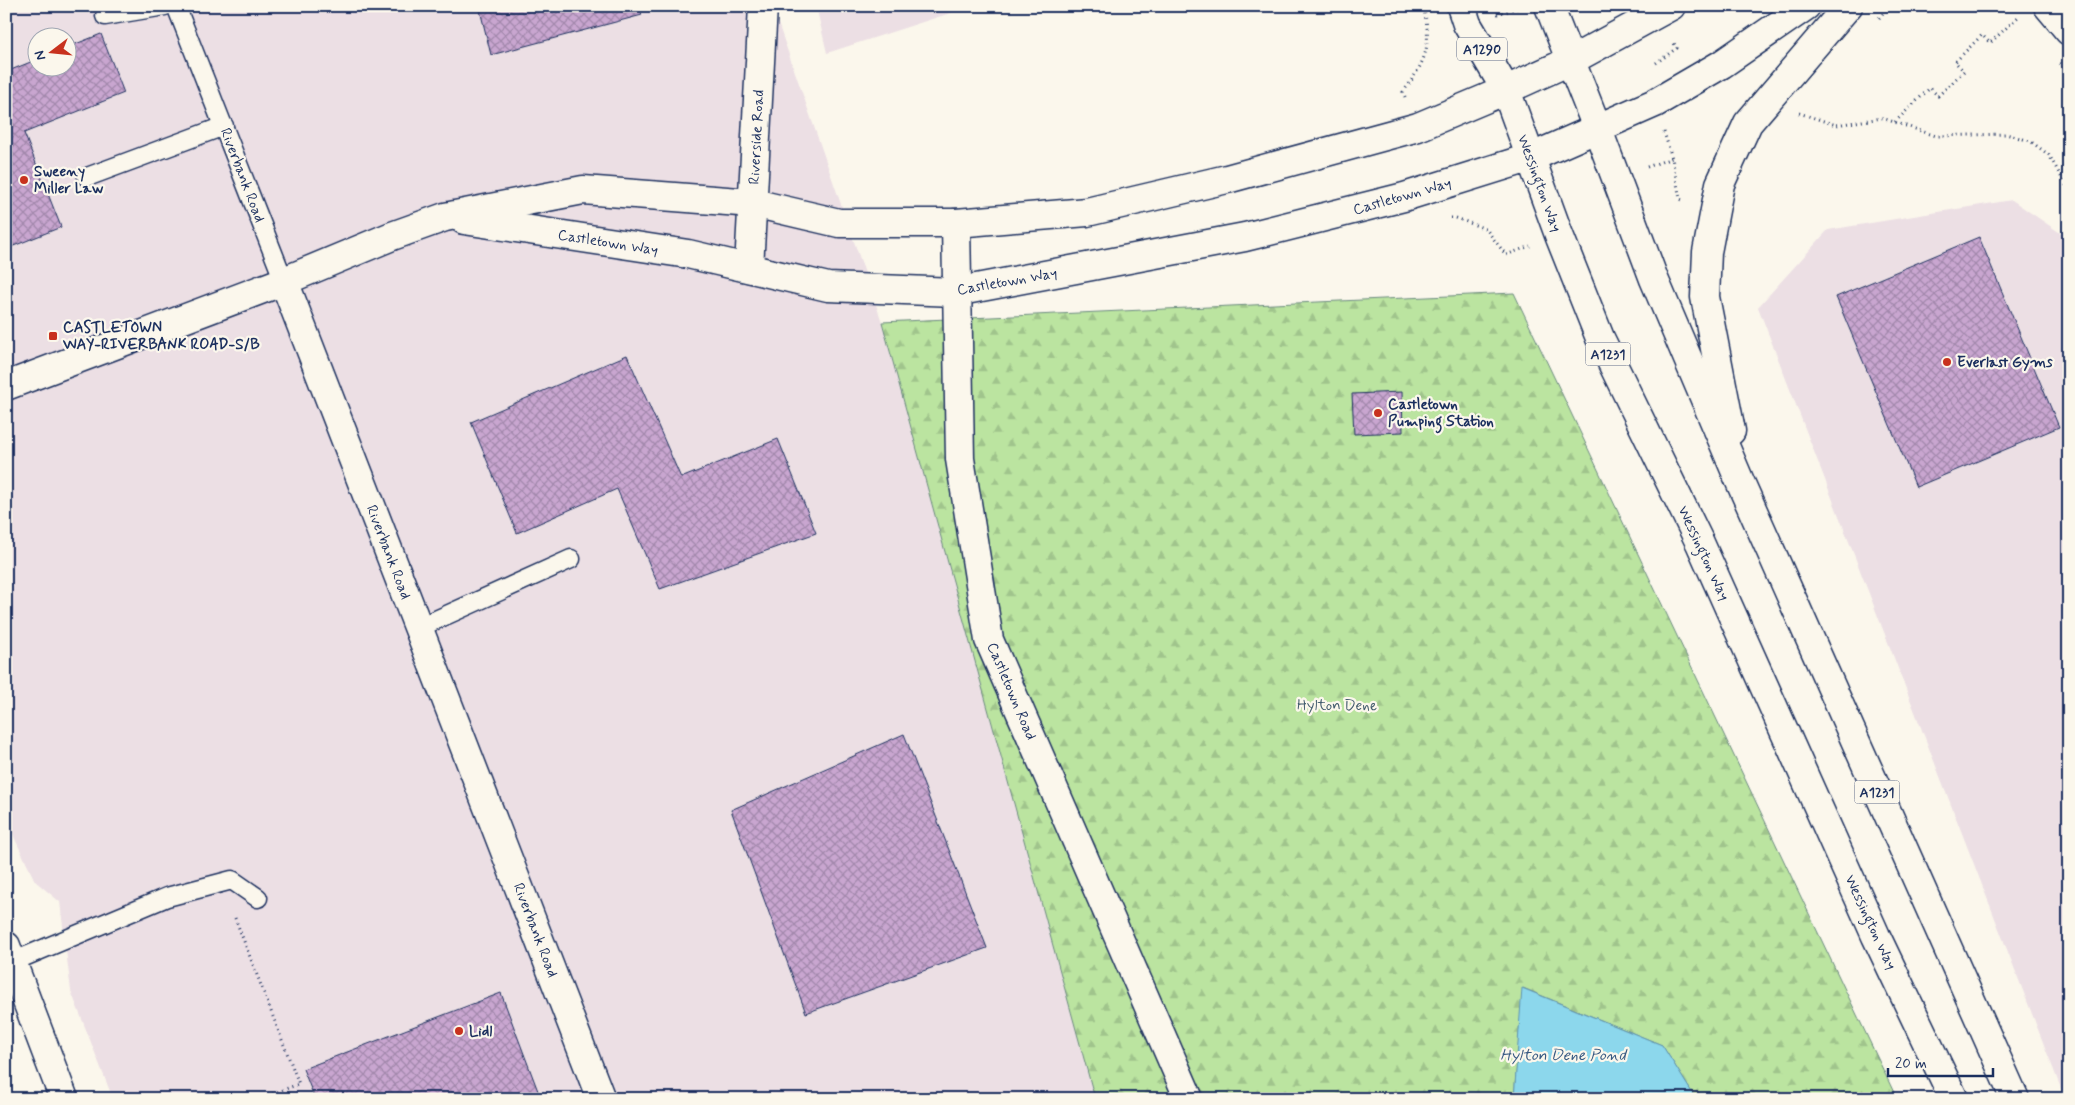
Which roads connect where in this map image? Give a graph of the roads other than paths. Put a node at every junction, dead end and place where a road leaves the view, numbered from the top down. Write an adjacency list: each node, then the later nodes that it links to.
1 (165, 6): 10 (lane)
2 (176, 6): 14 (lane, Riverbank Road)
3 (763, 6): 18 (main road, Riverside Road)
4 (1461, 6): 13 (main road, Wessington Way / A1290)
5 (1549, 6): 12 (main road)
6 (1671, 6): 12 (main road, Castletown Way)
7 (1806, 6): 15 (main road, Castletown Way)
8 (1848, 6): 25 (main road)
9 (2048, 6): 11 (main road)
10 (105, 16)
11 (2069, 31)
12 (1572, 60): 13 (main road, Castletown Way); 15 (main road)
13 (1506, 90): 16 (main road, Wessington Way / A1231); 20 (main road, Castletown Way)
14 (224, 126): 17 (lane); 22 (lane, Riverbank Road)
15 (1598, 130): 16 (main road, Castletown Way); 25 (main road, A1231)
16 (1532, 157): 23 (main road, Castletown Way); 33 (main road, Wessington Way / A1231)
17 (87, 177)
18 (753, 204): 19 (main road, Castletown Way); 20 (main road, Castletown Way); 21 (main road, Riverside Road)
19 (445, 217): 21 (main road, Castletown Way); 22 (main road, Castletown Way)
20 (956, 223): 23 (main road, Castletown Road)
21 (750, 268): 23 (main road, Castletown Way)
22 (284, 281): 24 (main road, Castletown Way); 27 (main road, Riverbank Road)
23 (955, 292): 32 (main road, Castletown Road)
24 (6, 386)
25 (1741, 484): 34 (main road, A1231)
26 (571, 559): 27 (lane)
27 (418, 628): 31 (main road, Riverbank Road)
28 (258, 898): 29 (lane)
29 (9, 954): 30 (main road)
30 (64, 1099)
31 (601, 1099)
32 (1189, 1099)
33 (1954, 1099)
34 (2015, 1099)

